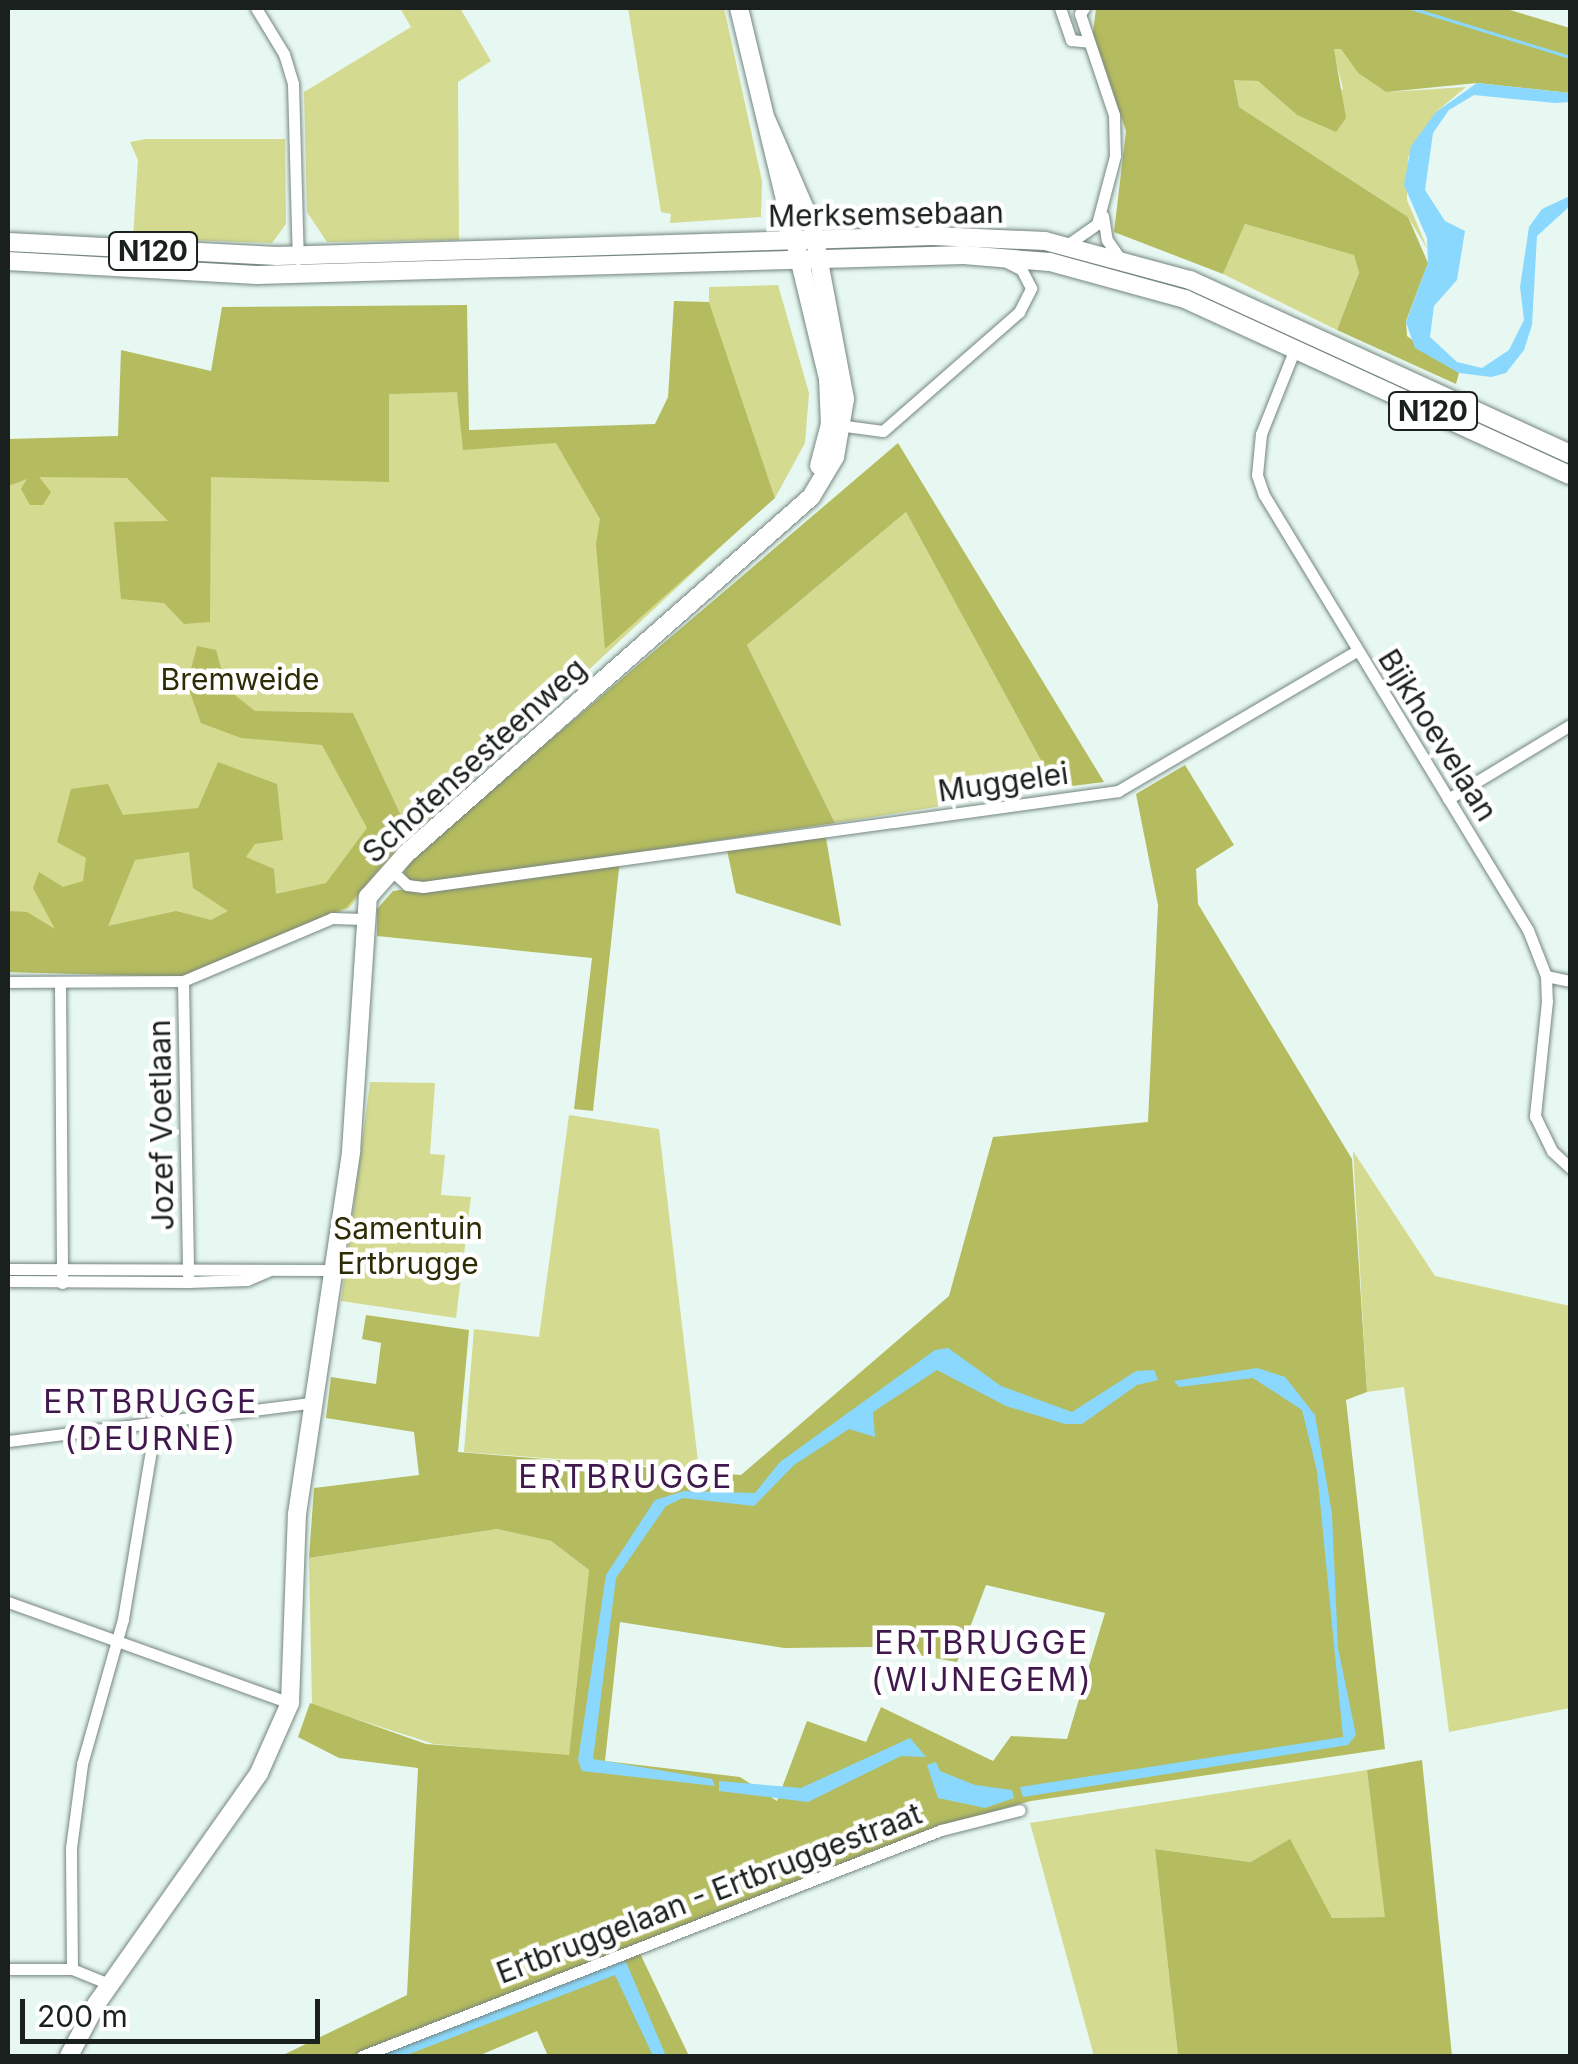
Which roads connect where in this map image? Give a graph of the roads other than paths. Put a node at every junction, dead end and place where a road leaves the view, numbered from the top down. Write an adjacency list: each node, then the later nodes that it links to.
1 (256, 8): 14 (street)
2 (739, 8): 8 (main road)
3 (1060, 8): 5 (street)
4 (1082, 11): 5 (street)
5 (1089, 42): 6 (street)
6 (1102, 213): 9 (street); 11 (street)
7 (8, 242): 14 (main road, N120)
8 (805, 242): 9 (main road, Merksemsebaan / N120); 13 (main road); 14 (main road, Merksemsebaan / N120)
9 (1067, 245): 11 (main road, Merksemsebaan / N120)
10 (1000, 256): 13 (main road, Merksemsebaan / N120); 15 (main road, Merksemsebaan / N120); 16 (street)
11 (1119, 257): 15 (main road, Merksemsebaan / N120)
12 (8, 261): 14 (main road, N120)
13 (808, 262): 14 (main road, Merksemsebaan / N120); 16 (main road)
14 (299, 265)
15 (1299, 340): 17 (main road, Merksemsebaan / N120); 18 (main road, Merksemsebaan / N120); 19 (street, Bijkhoevelaan)
16 (837, 425): 22 (main road, Schotensesteenweg)
17 (1570, 454)
18 (1570, 474)
19 (1357, 651): 21 (street, Bijkhoevelaan); 22 (street, Muggelei)
20 (1570, 725): 21 (street)
21 (1448, 799): 24 (street, Bijkhoevelaan)
22 (390, 869): 23 (main road, Schotensesteenweg)
23 (362, 919): 28 (street); 34 (main road, Schotensesteenweg)
24 (1546, 976): 25 (street); 29 (street, Bijkhoevelaan)
25 (1570, 981)
26 (8, 982): 27 (street)
27 (60, 982): 28 (street); 31 (street)
28 (183, 982): 30 (street, Jozef Voetlaan)
29 (1570, 1168)
30 (189, 1267): 31 (street); 32 (street); 37 (street, Jozef Voetlaan)
31 (62, 1268): 33 (street); 36 (street)
32 (277, 1268): 34 (street); 37 (street)
33 (8, 1270)
34 (329, 1270): 38 (main road, Schotensesteenweg)
35 (8, 1281): 36 (street)
36 (62, 1282): 37 (street)
37 (188, 1282)
38 (309, 1403): 39 (street); 43 (main road, Schotensesteenweg)
39 (156, 1420): 40 (street); 42 (street)
40 (8, 1441)
41 (8, 1602): 42 (street)
42 (114, 1640): 43 (street); 46 (street)
43 (290, 1702): 47 (main road, Schotensesteenweg)
44 (1020, 1810): 49 (street, Ertbruggelaan - Ertbruggestraat)
45 (8, 1969): 46 (street)
46 (72, 1969): 47 (street)
47 (109, 1984): 48 (main road, Schotensesteenweg)
48 (69, 2056)
49 (362, 2056)

